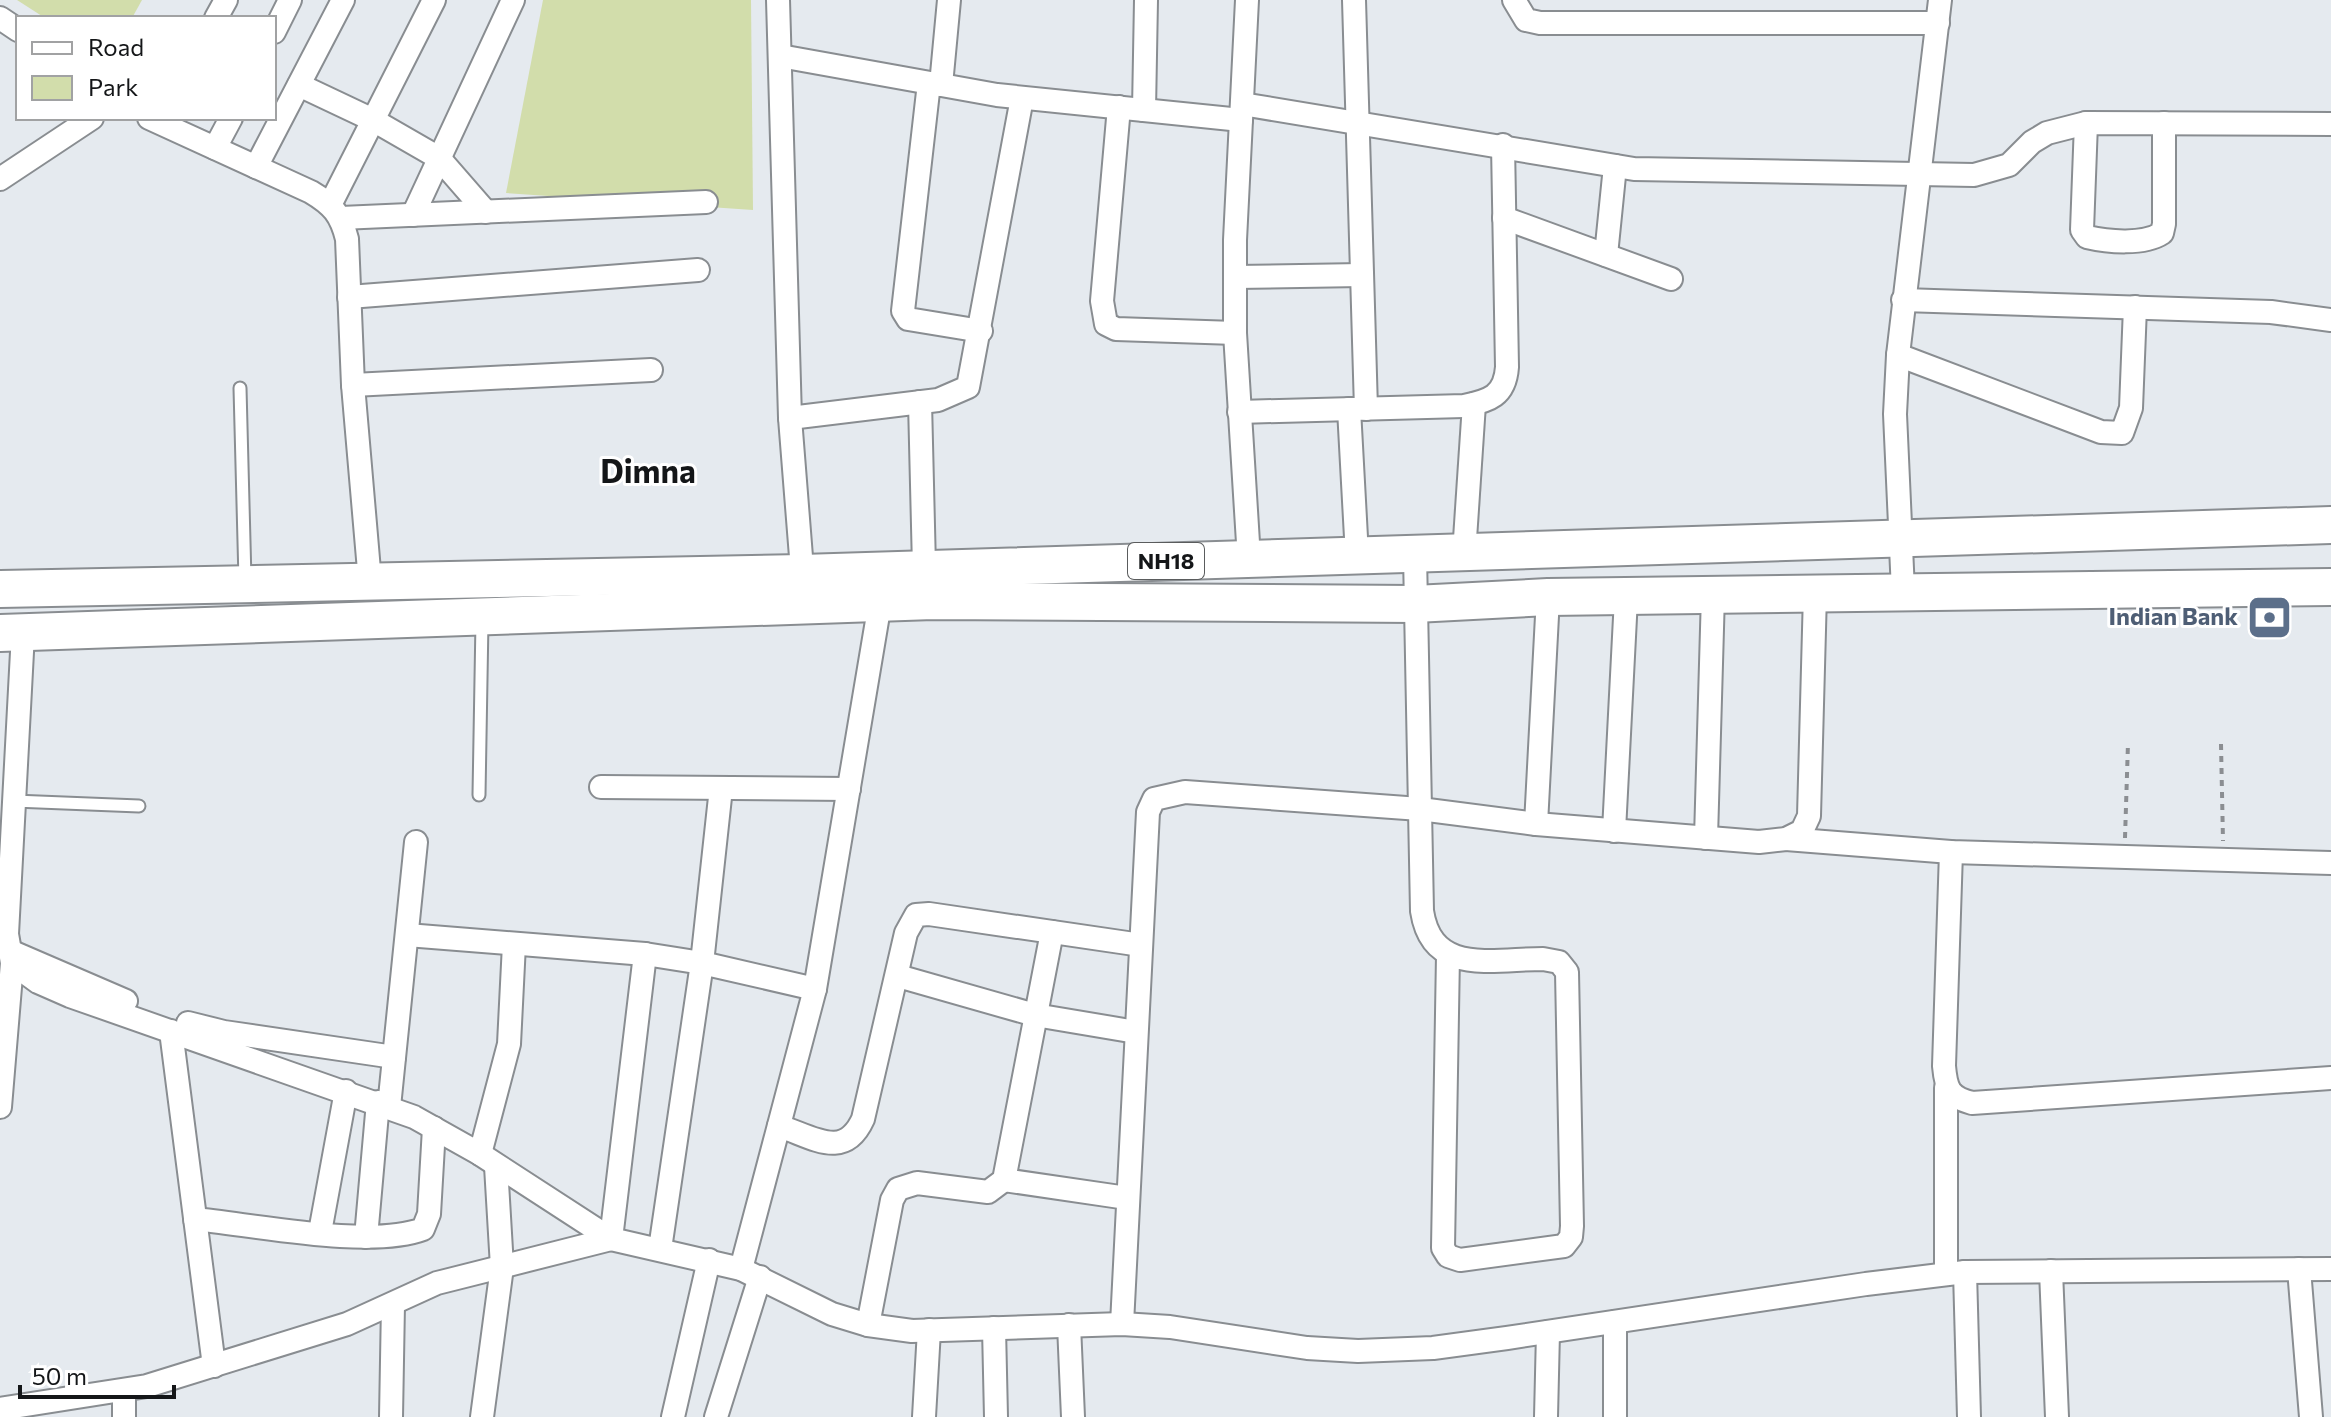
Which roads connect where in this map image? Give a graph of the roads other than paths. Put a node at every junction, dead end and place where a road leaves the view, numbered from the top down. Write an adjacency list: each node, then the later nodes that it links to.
1 (290, 0): 12 (street)
2 (343, 0): 15 (street)
3 (434, 0): 23 (street)
4 (513, 0): 30 (street)
5 (778, 0): 13 (street)
6 (949, 0): 14 (street)
7 (1146, 0): 18 (street)
8 (1247, 0): 19 (street)
9 (1354, 0): 24 (street)
10 (1514, 0): 11 (street)
11 (1939, 11): 33 (street)
12 (276, 28)
13 (780, 56): 14 (street); 59 (street)
14 (935, 84): 16 (street); 49 (street)
15 (299, 85): 23 (street); 32 (street)
16 (1022, 98): 17 (street); 49 (street)
17 (1119, 107): 18 (street); 50 (street)
18 (1144, 110): 19 (street)
19 (1241, 112): 24 (street); 43 (street)
20 (89, 120): 34 (street)
21 (158, 120): 29 (street)
22 (230, 120): 29 (street)
23 (373, 120): 30 (street); 36 (street)
24 (1356, 120): 28 (street); 42 (street)
25 (2086, 123): 26 (street); 26 (street); 33 (street)
26 (2164, 123): 27 (street)
27 (2331, 124)
28 (1503, 145): 31 (street); 39 (street)
29 (215, 148): 32 (street)
30 (439, 158): 37 (street); 38 (street)
31 (1615, 166): 33 (street); 40 (street)
32 (256, 167): 36 (street)
33 (1919, 172): 46 (street)
34 (0, 179)
35 (706, 202): 37 (street)
36 (336, 211): 38 (street); 45 (street)
37 (486, 212): 38 (street)
38 (413, 215)
39 (1504, 218): 40 (street); 56 (street)
40 (1606, 255): 44 (street)
41 (698, 270): 45 (street)
42 (1362, 275): 43 (street); 57 (street)
43 (1235, 277): 50 (street)
44 (1671, 279)
45 (349, 297): 53 (street)
46 (1903, 300): 47 (street); 51 (street)
47 (2135, 307): 48 (street); 51 (street)
48 (2331, 320)
49 (981, 331): 55 (street)
50 (1235, 333): 58 (street)
51 (1898, 355): 61 (street)
52 (651, 370): 53 (street)
53 (353, 385): 67 (street)
54 (240, 388): 68 (lane)
55 (920, 402): 59 (street); 66 (street)
56 (1474, 404): 57 (street); 62 (street)
57 (1358, 409): 58 (street); 64 (street)
58 (1239, 412): 65 (street)
59 (790, 418): 70 (street)
60 (2331, 525): 61 (highway, NH18)
61 (1902, 539): 62 (highway, NH18); 72 (street)
62 (1464, 554): 63 (highway, NH18)
63 (1415, 555): 64 (highway, NH18); 78 (street)
64 (1357, 556): 65 (highway, NH18)
65 (1249, 559): 66 (highway, NH18)
66 (924, 567): 70 (highway, NH18)
67 (370, 582): 68 (highway, NH18); 70 (highway, NH18)
68 (245, 585): 71 (highway, NH18)
69 (2331, 587): 72 (highway, NH18)
70 (803, 588): 77 (highway, NH18); 79 (highway, NH18)
71 (0, 589)
72 (1903, 591): 73 (highway, NH18)
73 (1815, 593): 74 (highway, NH18); 91 (street)
74 (1713, 594): 76 (highway, NH18); 90 (street)
75 (1548, 597): 76 (highway, NH18); 78 (highway, NH18); 88 (street)
76 (1626, 598): 89 (street)
77 (880, 603): 78 (highway, NH18); 83 (street)
78 (1415, 604): 87 (street)
79 (482, 616): 80 (highway, NH18); 84 (lane)
80 (12, 633): 85 (street)
81 (601, 787): 82 (street)
82 (721, 788): 83 (street); 102 (street)
83 (849, 789): 104 (street)
84 (479, 795)
85 (14, 801): 86 (lane); 101 (street)
86 (139, 806)
87 (1420, 809): 88 (street); 98 (street); 100 (street)
88 (1536, 824): 89 (street)
89 (1614, 831): 90 (street)
90 (1706, 838): 91 (street)
91 (1786, 839): 93 (street)
92 (416, 842): 96 (street)
93 (1951, 852): 94 (street); 110 (street)
94 (2331, 863)
95 (1052, 932): 98 (street); 103 (street); 105 (street)
96 (407, 935): 97 (street); 108 (street)
97 (514, 944): 99 (street); 116 (street)
98 (1141, 945): 107 (street)
99 (645, 954): 102 (street); 122 (street)
100 (1448, 955): 100 (street)
101 (11, 956): 106 (street); 108 (street); 113 (street)
102 (702, 963): 104 (street); 123 (street)
103 (898, 976): 105 (street); 114 (street)
104 (815, 989): 114 (street)
105 (1035, 1015): 107 (street); 117 (street)
106 (171, 1031): 111 (street); 119 (street)
107 (1136, 1032): 118 (street)
108 (394, 1057): 112 (street)
109 (2331, 1078): 110 (street)
110 (1946, 1088): 130 (street)
111 (346, 1091): 112 (street); 120 (street)
112 (384, 1105): 115 (street); 121 (street)
113 (0, 1107)
114 (779, 1126): 129 (street)
115 (434, 1128): 116 (street); 121 (street)
116 (488, 1160): 122 (street); 125 (street)
117 (1004, 1180): 118 (street); 134 (street)
118 (1127, 1198): 133 (street)
119 (195, 1219): 120 (street); 139 (street)
120 (320, 1232): 121 (street)
121 (366, 1237)
122 (611, 1239): 123 (street); 125 (street)
123 (660, 1249): 124 (street)
124 (709, 1260): 129 (street); 145 (street)
125 (502, 1267): 131 (street); 144 (street)
126 (2299, 1269): 127 (street); 128 (street); 154 (street)
127 (2331, 1269)
128 (2051, 1271): 130 (street); 153 (street)
129 (750, 1273): 134 (street); 146 (street)
130 (1955, 1273): 132 (street); 152 (street)
131 (393, 1304): 139 (street); 143 (street)
132 (1615, 1322): 138 (street); 151 (street)
133 (1122, 1324): 135 (street); 138 (street)
134 (868, 1325): 137 (street)
135 (1069, 1325): 136 (street); 149 (street)
136 (994, 1328): 137 (street); 148 (street)
137 (929, 1330): 147 (street)
138 (1548, 1332): 150 (street)
139 (214, 1366): 140 (street)
140 (124, 1391): 141 (street); 142 (street)
141 (0, 1409)
142 (124, 1417)
143 (391, 1417)
144 (482, 1417)
145 (673, 1417)
146 (716, 1417)
147 (924, 1417)
148 (996, 1417)
149 (1073, 1417)
150 (1546, 1417)
151 (1615, 1417)
152 (1969, 1417)
153 (2057, 1417)
154 (2311, 1417)

